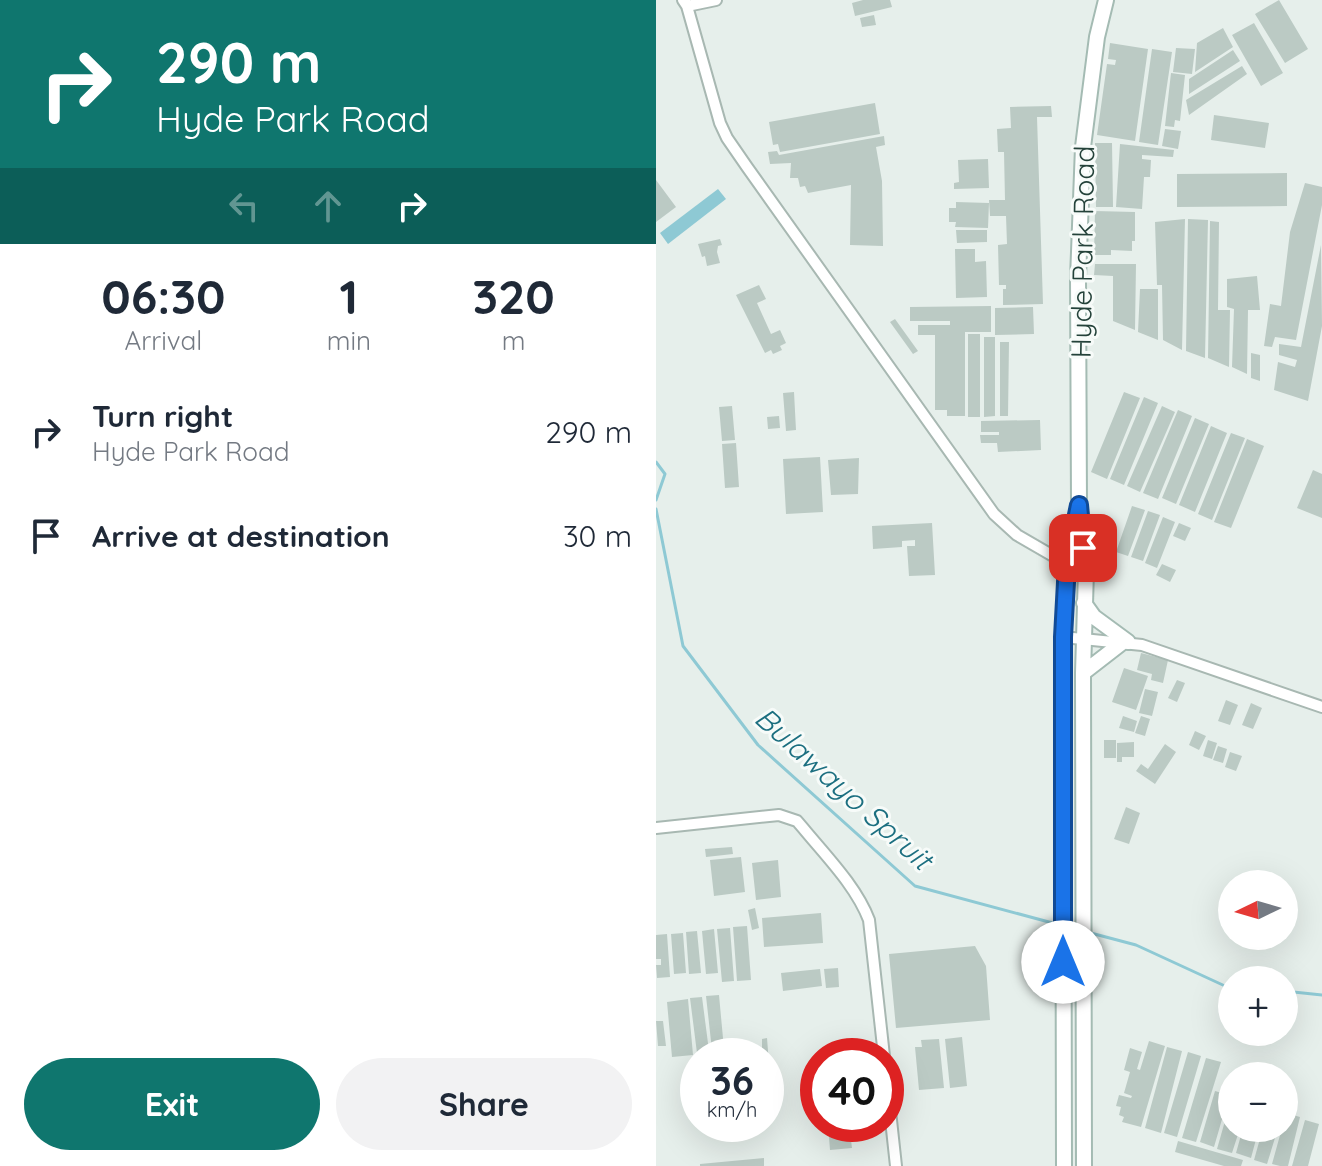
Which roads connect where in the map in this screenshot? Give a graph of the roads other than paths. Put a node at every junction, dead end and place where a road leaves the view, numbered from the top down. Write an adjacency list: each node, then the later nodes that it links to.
1 (716, 0): 3 (street)
2 (1104, 1): 4 (street, Hyde Park Road)
3 (685, 3): 5 (street)
4 (1079, 505): 5 (street, Hyde Park Road); 6 (street, Hyde Park Road)
5 (1067, 564): 7 (street, Hyde Park Road)
6 (1084, 603): 8 (street, Hyde Park Road); 9 (street)
7 (1063, 637): 8 (street); 12 (street, Hyde Park Road)
8 (1083, 639): 9 (street); 10 (street, Hyde Park Road)
9 (1126, 642): 10 (street); 11 (street)
10 (1083, 673): 13 (street, Hyde Park Road)
11 (1322, 707)
12 (1062, 723): 13 (street); 18 (street, Hyde Park Road)
13 (1083, 723): 19 (street, Hyde Park Road)
14 (656, 828): 15 (street)
15 (882, 1038)
16 (893, 1142): 17 (street)
17 (896, 1166)
18 (1064, 1166)
19 (1084, 1166)

